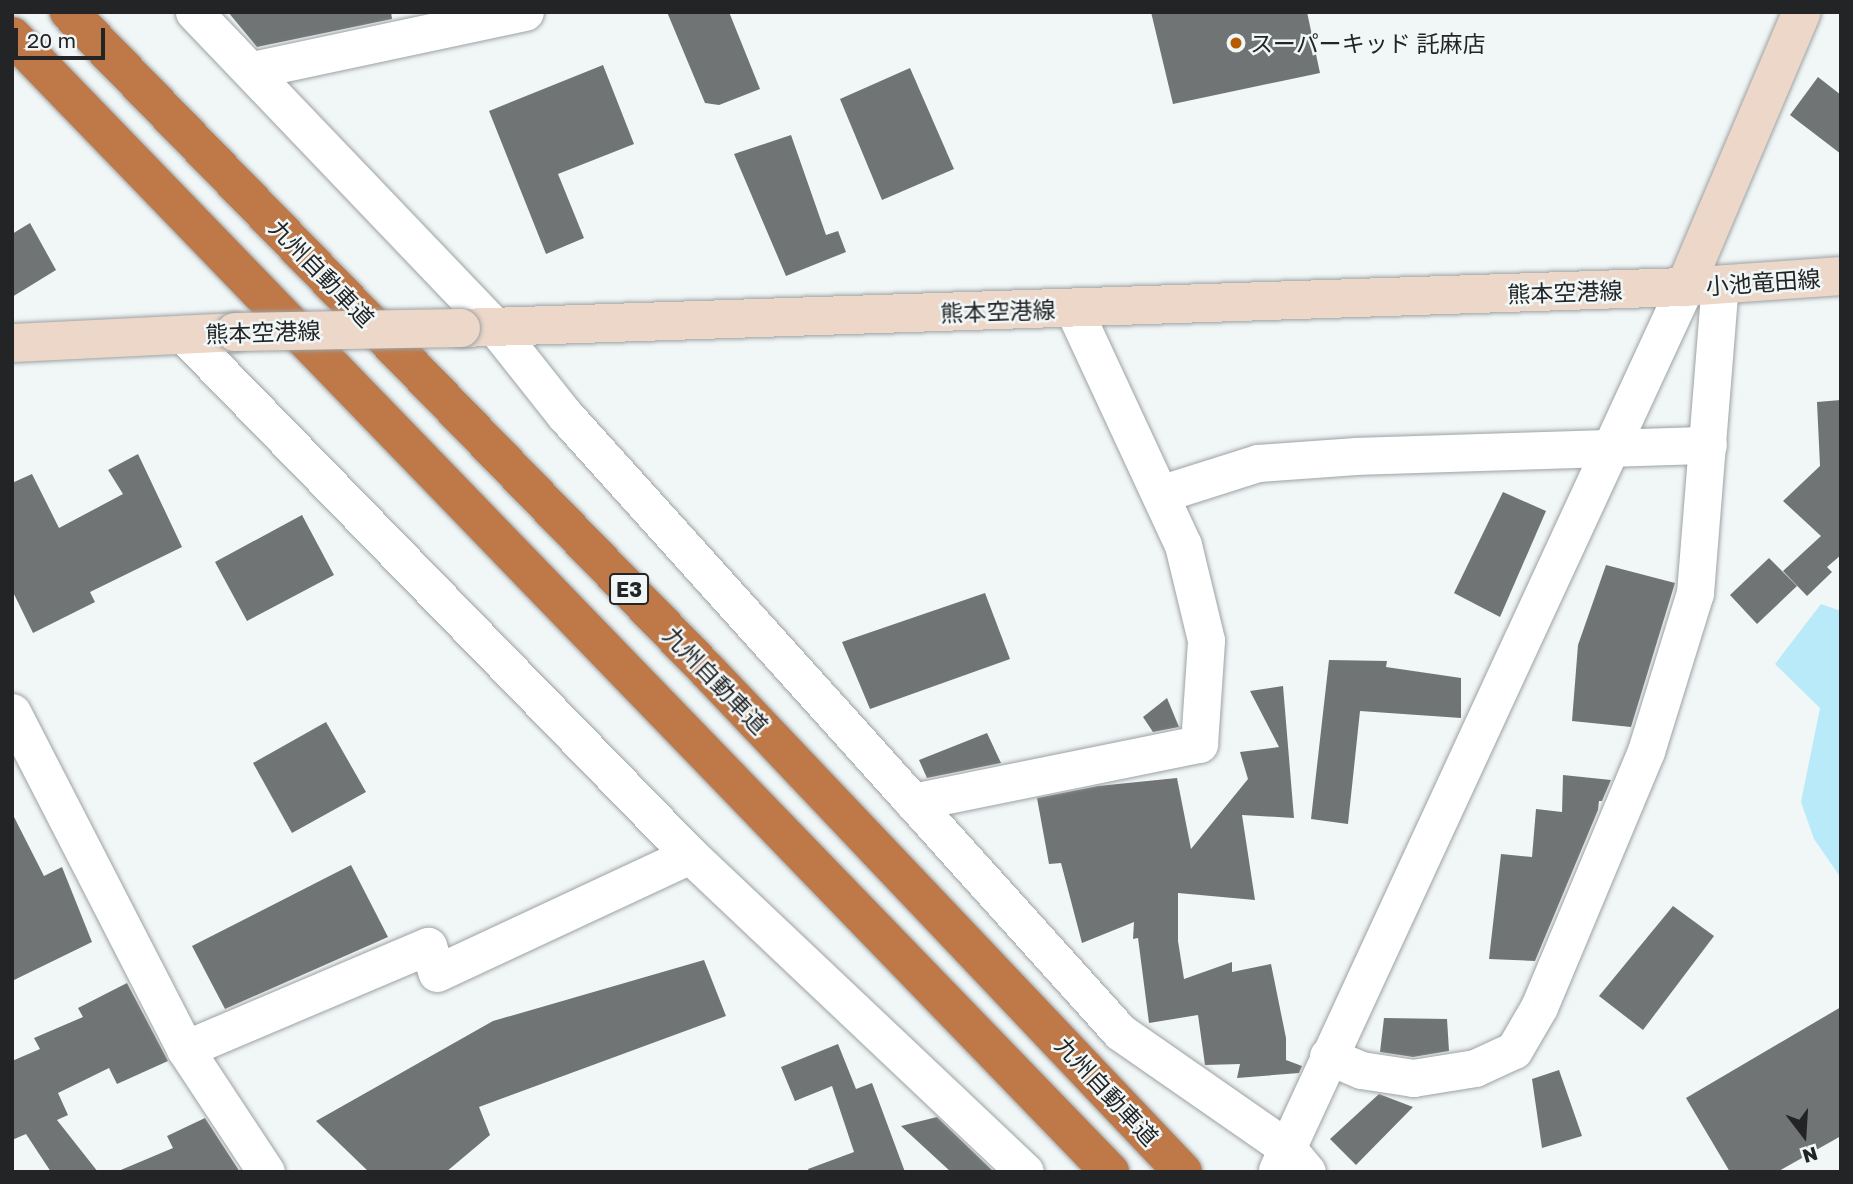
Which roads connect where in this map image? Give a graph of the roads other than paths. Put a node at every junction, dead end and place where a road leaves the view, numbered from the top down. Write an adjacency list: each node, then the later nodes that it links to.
1 (69, 12): 26 (highway, 九州自動車道 / E3)
2 (194, 12): 7 (street)
3 (525, 12): 5 (street)
4 (1802, 12): 9 (main road)
5 (467, 19): 7 (street)
6 (12, 36): 25 (highway, E3)
7 (252, 70): 11 (street)
8 (1841, 276): 9 (main road, 小池竜田線)
9 (1703, 286): 10 (main road, 熊本空港線); 14 (street); 15 (street)
10 (1073, 308): 11 (main road, 熊本空港線); 16 (street)
11 (478, 327): 12 (main road, 熊本空港線, bridge); 18 (street)
12 (183, 334): 13 (main road, 熊本空港線); 19 (street)
13 (12, 343)
14 (1708, 445): 15 (street); 21 (street)
15 (1610, 448): 16 (street); 21 (street)
16 (1160, 494): 18 (street)
17 (12, 712): 20 (street)
18 (913, 802): 22 (street)
19 (690, 855): 20 (street); 24 (street)
20 (185, 1049): 23 (street)
21 (1328, 1056): 22 (street)
22 (1290, 1164)
23 (266, 1172)
24 (1025, 1172)
25 (1110, 1172)
26 (1183, 1172)

